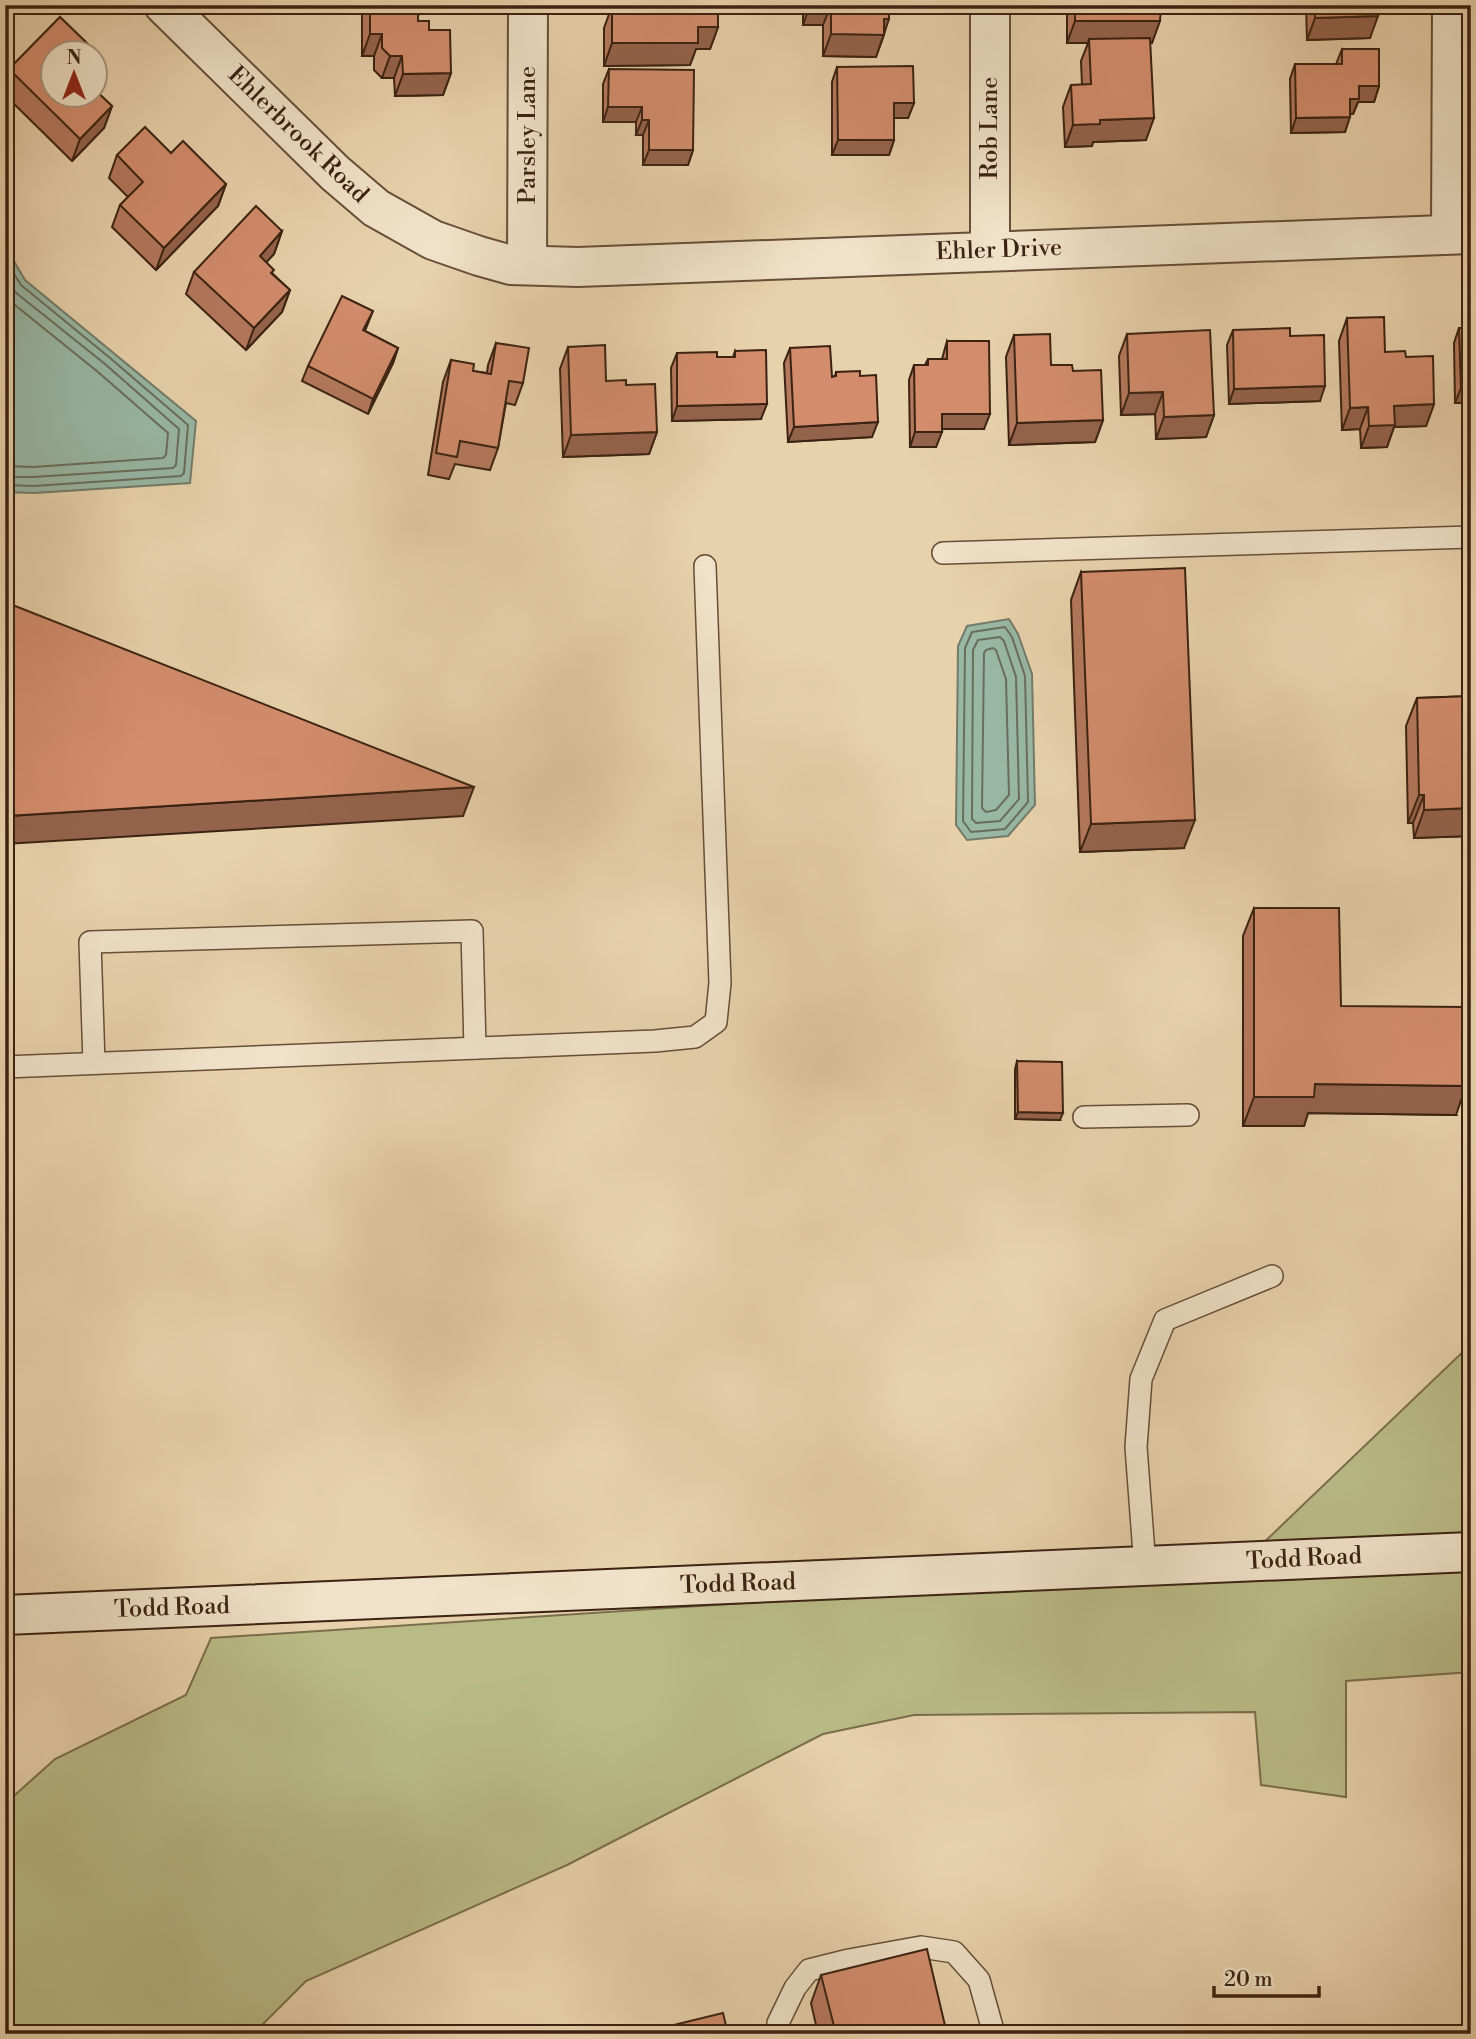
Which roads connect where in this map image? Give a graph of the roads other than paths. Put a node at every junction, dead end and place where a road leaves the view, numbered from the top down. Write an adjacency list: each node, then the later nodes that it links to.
1 (164, 5): 7 (street, Ehlerbrook Road)
2 (528, 5): 7 (street, Parsley Lane)
3 (990, 5): 6 (street, Rob Lane)
4 (1452, 5): 5 (street)
5 (1461, 234): 6 (street, Ehler Drive)
6 (990, 251): 7 (street, Ehler Drive)
7 (527, 265)
8 (1471, 537): 9 (lane)
9 (943, 554)
10 (705, 566): 11 (lane)
11 (475, 1048): 12 (lane); 12 (lane)
12 (94, 1063): 13 (lane)
13 (5, 1067)
14 (1188, 1115): 15 (lane)
15 (1084, 1117)
16 (1272, 1276): 18 (lane)
17 (1471, 1552): 18 (street, Todd Road)
18 (1145, 1567): 19 (street, Todd Road)
19 (5, 1615)
20 (780, 2034): 21 (lane)
21 (994, 2034)

